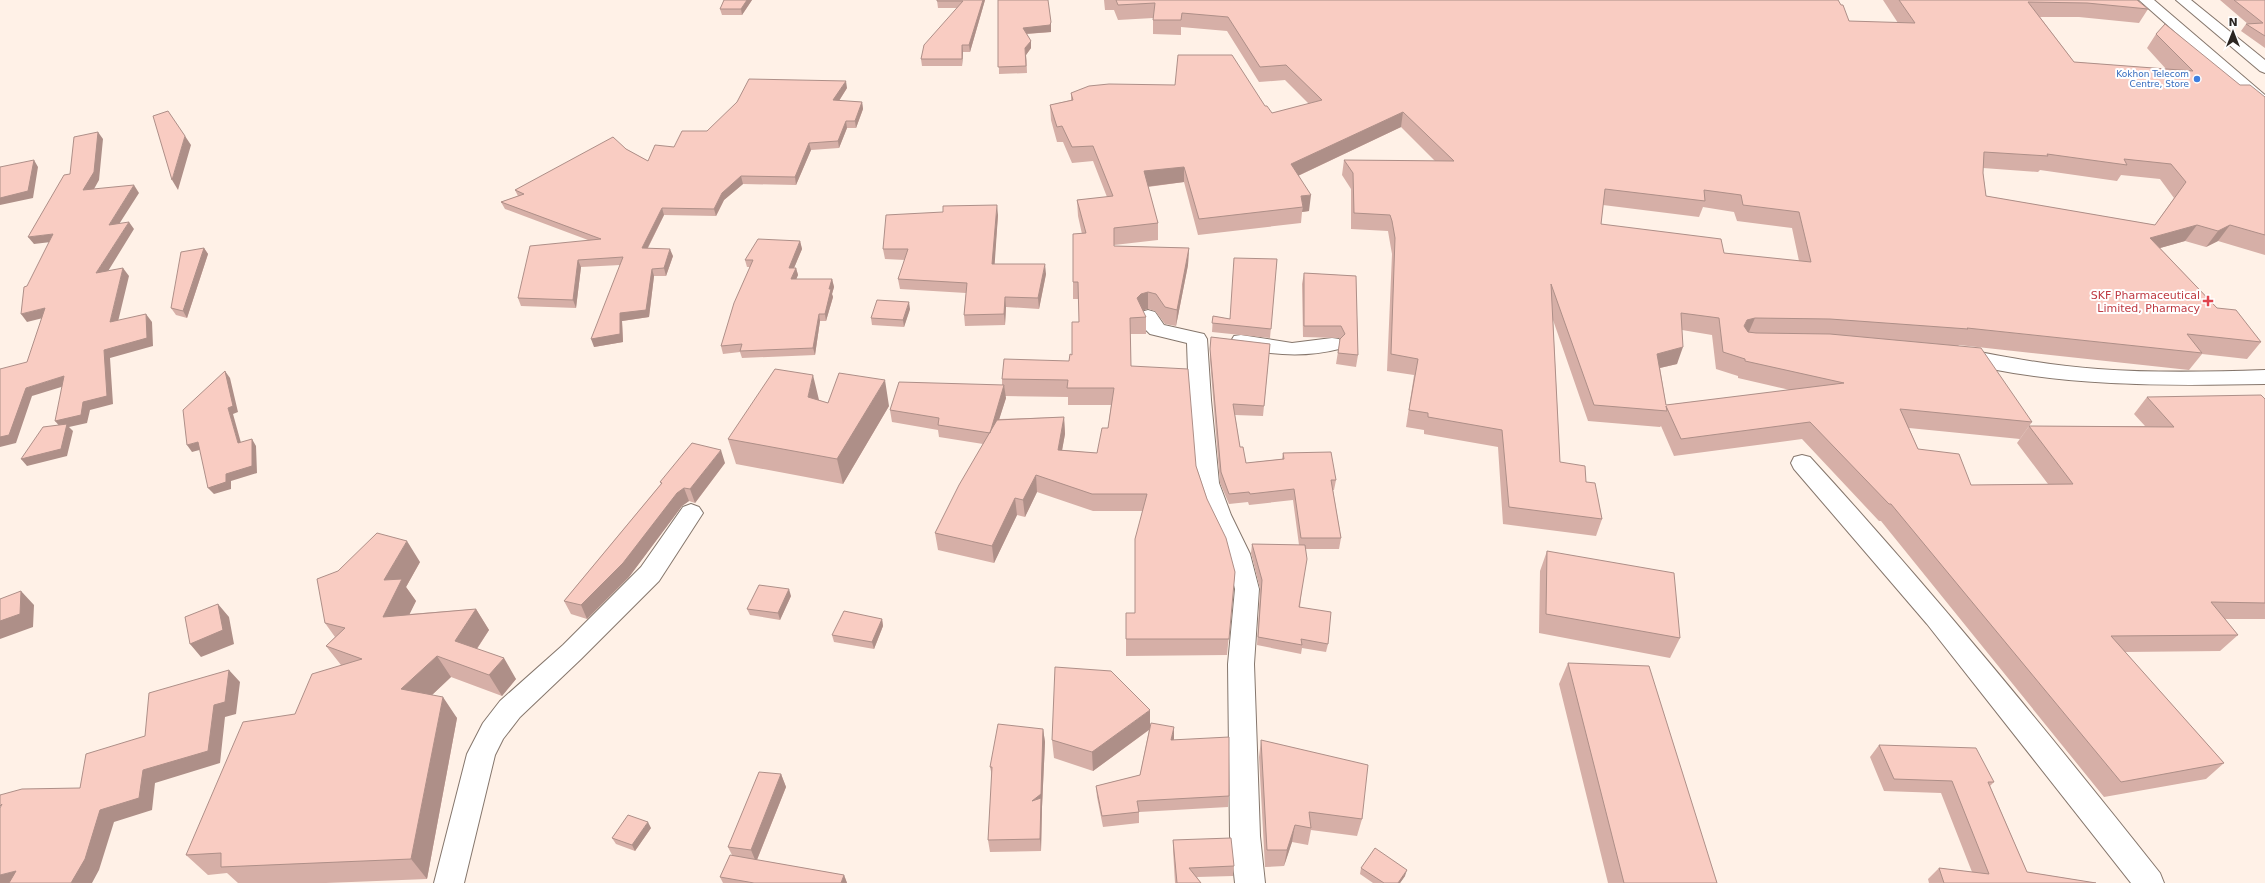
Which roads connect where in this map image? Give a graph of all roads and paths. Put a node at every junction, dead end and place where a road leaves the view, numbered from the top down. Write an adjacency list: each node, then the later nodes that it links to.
1 (2146, 0): 4 (main road)
2 (2183, 0): 3 (main road)
3 (2265, 68)
4 (2265, 103)
5 (1148, 316): 6 (main road)
6 (1211, 339): 7 (main road); 13 (main road)
7 (1332, 344)
8 (1940, 353): 9 (main road)
9 (2265, 377)
10 (1802, 463): 14 (main road)
11 (691, 513): 12 (main road)
12 (449, 883)
13 (1250, 883)
14 (2149, 883)

